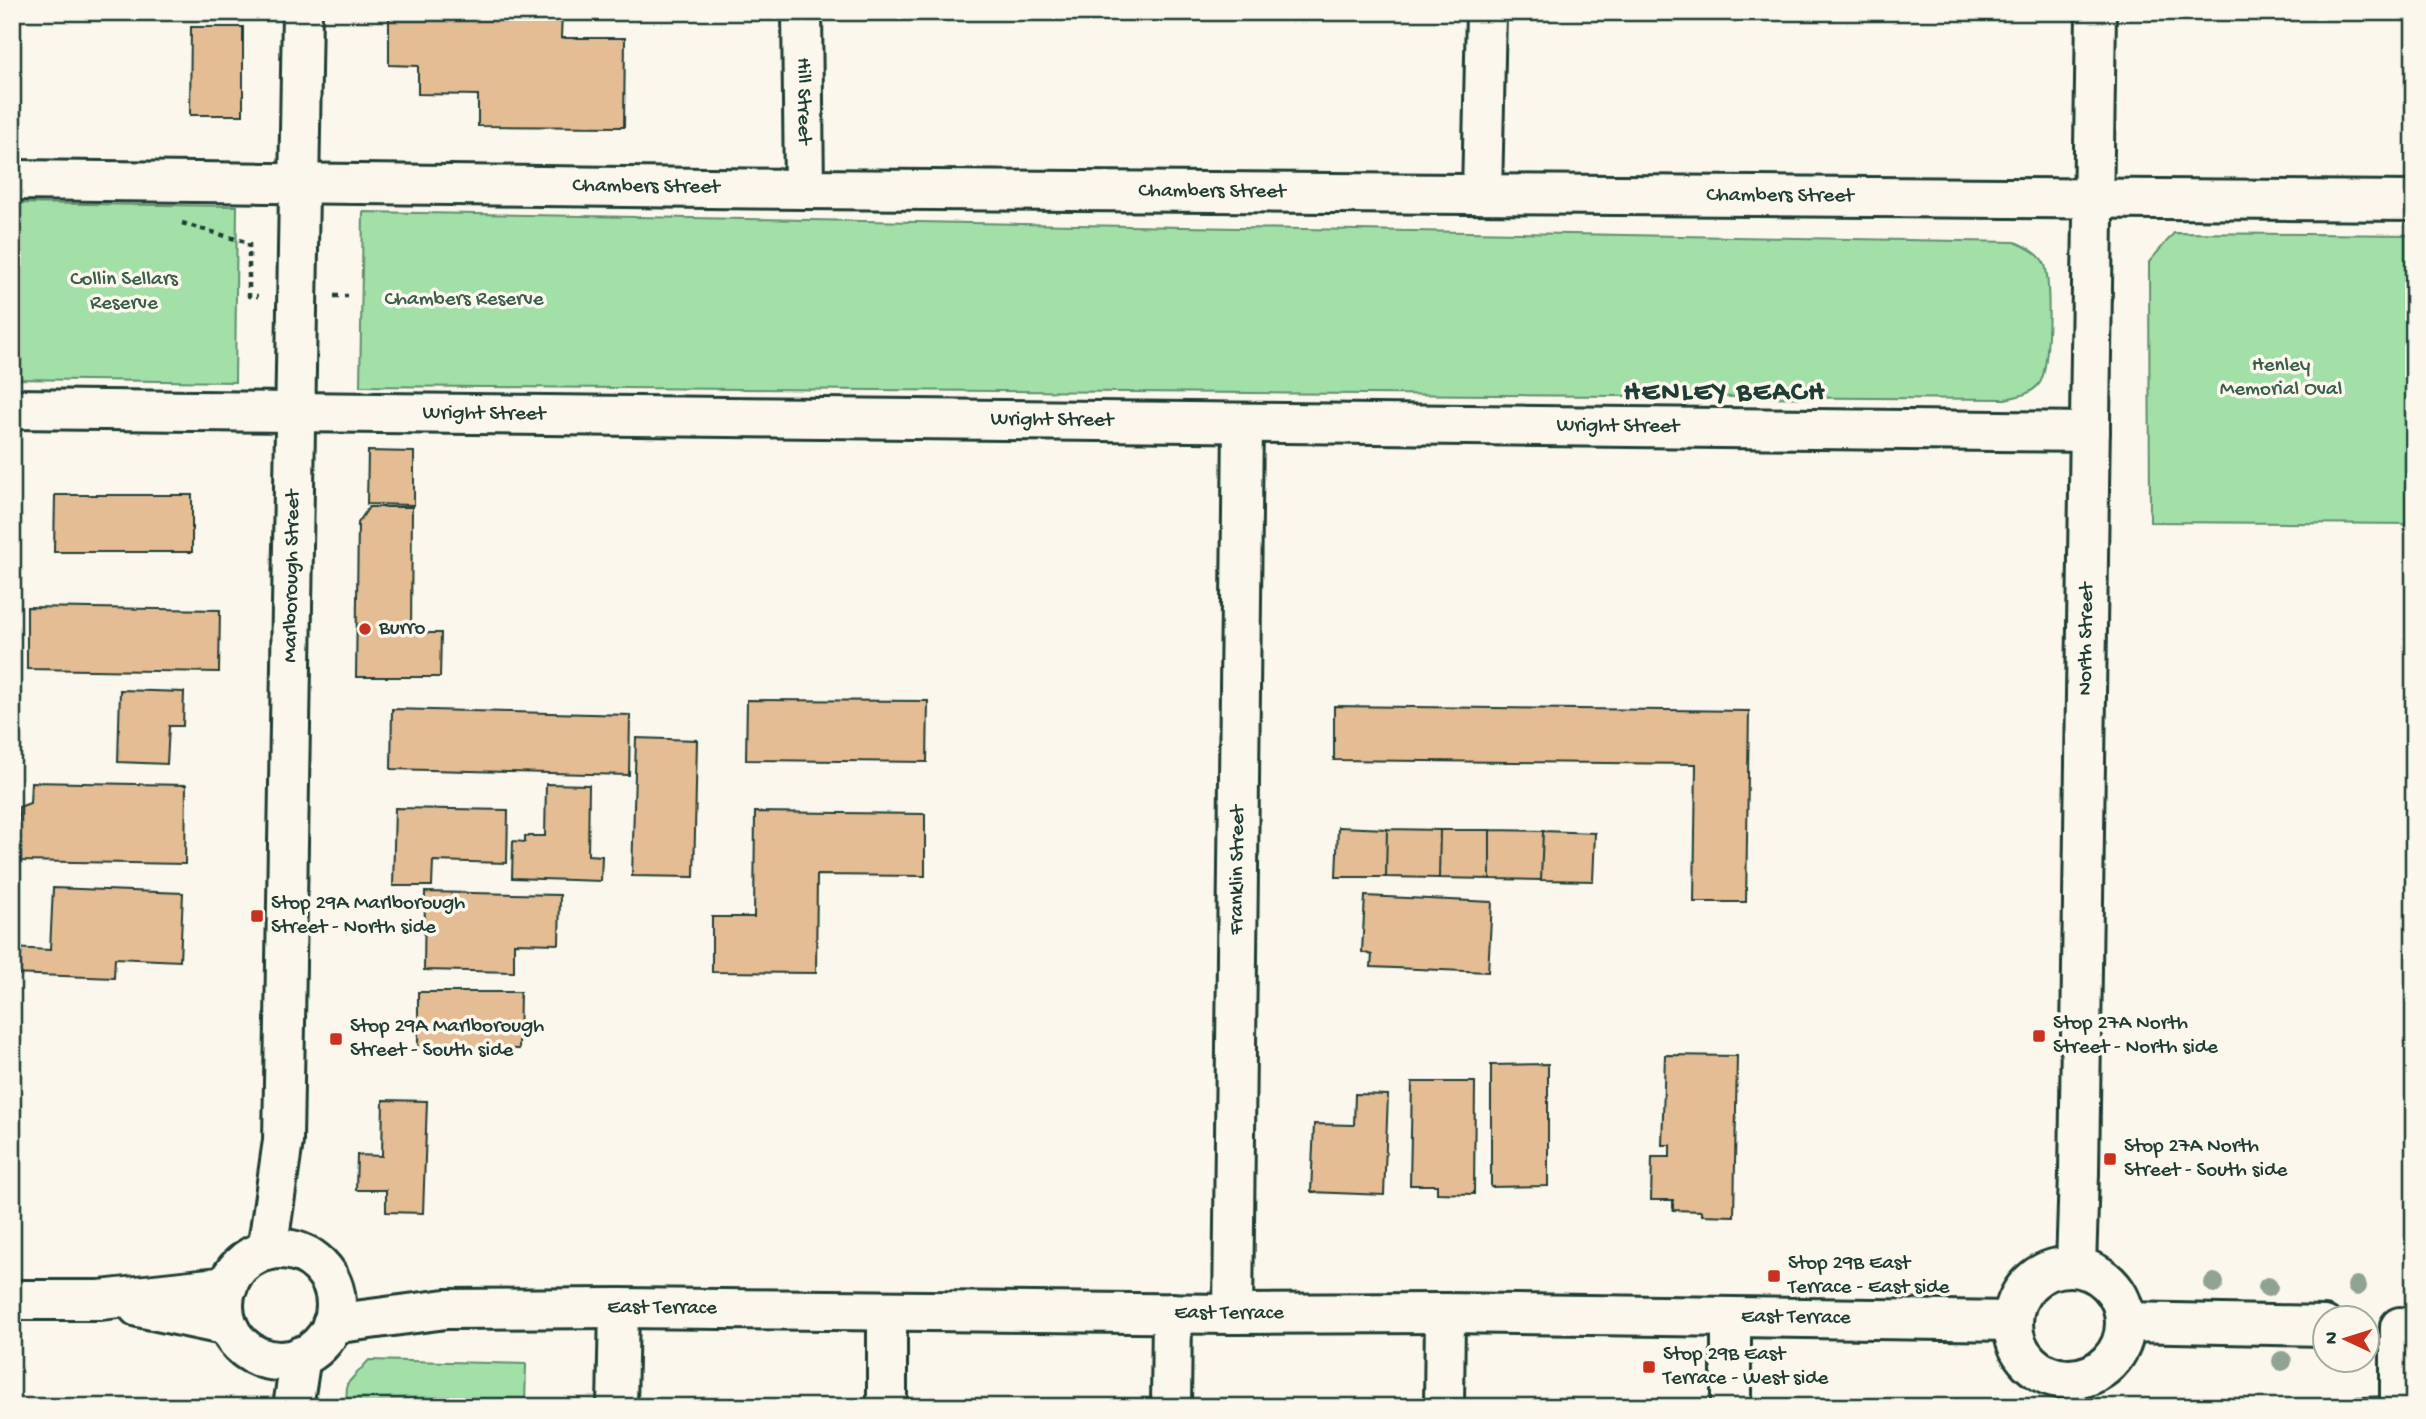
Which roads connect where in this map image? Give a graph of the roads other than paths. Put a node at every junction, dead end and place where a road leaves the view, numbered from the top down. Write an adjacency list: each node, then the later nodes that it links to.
1 (302, 12): 6 (street, Marlborough Street)
2 (802, 12): 7 (street, Hill Street)
3 (1486, 12): 8 (street)
4 (2096, 12): 9 (street, North Street)
5 (12, 180): 6 (street, Chambers Street)
6 (299, 181): 7 (street, Chambers Street); 12 (street, Marlborough Street)
7 (804, 189): 8 (street, Chambers Street)
8 (1482, 194): 9 (street, Chambers Street)
9 (2093, 199): 10 (street, Chambers Street); 14 (street, North Street)
10 (2414, 201)
11 (12, 408): 12 (street, Wright Street)
12 (295, 412): 13 (street, Wright Street); 15 (street, Marlborough Street)
13 (1243, 424): 14 (street, Wright Street); 25 (street, Franklin Street)
14 (2090, 432): 16 (street, North Street)
15 (286, 1253): 17 (street); 18 (street)
16 (2076, 1267): 28 (street); 29 (street)
17 (332, 1285): 22 (street, East Terrace); 30 (street)
18 (228, 1286): 20 (street); 31 (street)
19 (12, 1300): 20 (street)
20 (100, 1300): 31 (street)
21 (619, 1308): 22 (street, East Terrace); 23 (street, East Terrace); 38 (street)
22 (446, 1309): 30 (street, East Terrace)
23 (887, 1312): 24 (street, East Terrace); 39 (street)
24 (1172, 1313): 25 (street, East Terrace); 40 (street)
25 (1233, 1314): 26 (street, East Terrace)
26 (1445, 1314): 27 (street, East Terrace); 41 (street)
27 (1731, 1318): 28 (street, East Terrace); 42 (street)
28 (2013, 1321): 35 (street)
29 (2125, 1322): 32 (street); 35 (street)
30 (332, 1324): 34 (street)
31 (228, 1326): 34 (street)
32 (2310, 1326)
33 (2393, 1327): 43 (street)
34 (285, 1357): 36 (street); 37 (street)
35 (2062, 1393)
36 (275, 1407)
37 (293, 1407)
38 (617, 1407)
39 (887, 1407)
40 (1171, 1407)
41 (1444, 1407)
42 (1731, 1407)
43 (2400, 1407)

